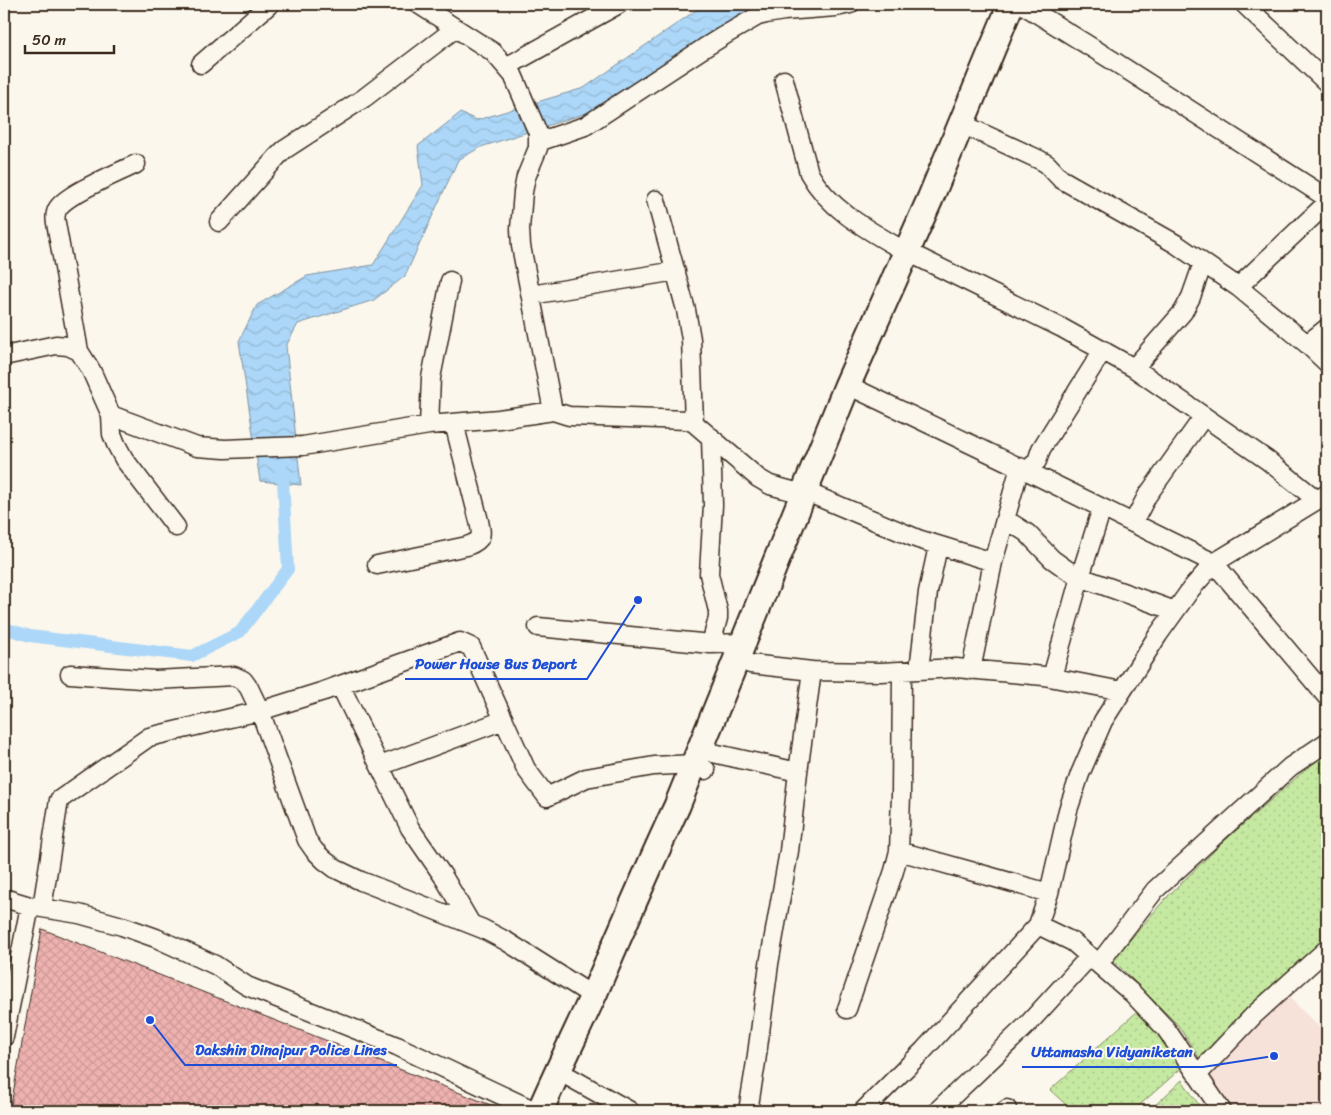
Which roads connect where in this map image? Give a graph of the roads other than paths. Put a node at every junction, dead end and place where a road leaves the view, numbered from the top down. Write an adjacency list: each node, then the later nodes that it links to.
1 (270, 4): 8 (street)
2 (418, 4): 7 (street)
3 (619, 4): 9 (street)
4 (850, 4): 13 (street)
5 (1021, 4): 12 (highway); 15 (street); 19 (highway)
6 (1244, 4): 11 (street)
7 (456, 28): 9 (street); 18 (street)
8 (200, 64)
9 (510, 71): 13 (street)
10 (784, 80): 19 (street)
11 (1327, 83)
12 (973, 130): 19 (highway); 20 (street)
13 (538, 138): 24 (street)
14 (136, 164): 28 (street)
15 (1327, 198)
16 (656, 200): 21 (street)
17 (1327, 203): 23 (street)
18 (219, 222)
19 (912, 255): 27 (street); 32 (highway); 41 (highway)
20 (1203, 263): 23 (street); 31 (street)
21 (676, 271): 24 (street); 37 (street)
22 (450, 281): 38 (street)
23 (1238, 287): 26 (street)
24 (531, 295): 33 (street)
25 (1327, 328): 26 (street)
26 (1307, 344): 30 (street)
27 (1103, 350): 31 (street); 40 (street)
28 (79, 351): 29 (street); 34 (street)
29 (4, 356)
30 (1327, 362)
31 (1134, 368): 35 (street)
32 (860, 391): 40 (street); 41 (highway)
33 (553, 411): 36 (street); 37 (street)
34 (111, 415): 38 (street); 46 (street)
35 (1204, 416): 42 (street); 45 (street)
36 (454, 423): 38 (street); 50 (street)
37 (694, 423): 39 (street)
38 (429, 425)
39 (711, 437): 41 (street); 54 (street)
40 (1024, 469): 43 (street); 44 (street)
41 (809, 495): 47 (street); 55 (highway)
42 (1322, 497): 49 (street)
43 (1102, 508): 45 (street); 51 (street)
44 (1005, 519): 48 (street); 51 (street)
45 (1133, 523): 49 (street)
46 (176, 527)
47 (940, 546): 48 (street); 58 (street)
48 (993, 562): 56 (street)
49 (1214, 563): 52 (street); 62 (street)
50 (377, 565)
51 (1080, 577): 52 (street); 60 (street)
52 (1175, 611): 63 (street)
53 (538, 627): 54 (street)
54 (711, 644): 55 (street)
55 (746, 654): 57 (street); 67 (highway)
56 (971, 670): 58 (street); 60 (street)
57 (812, 671): 58 (street); 69 (street)
58 (910, 671): 70 (street)
59 (70, 674): 64 (street)
60 (1052, 677): 63 (street)
61 (340, 685): 64 (street); 65 (street); 68 (street)
62 (1325, 690)
63 (1122, 691): 71 (street)
64 (260, 710): 73 (street); 74 (street)
65 (504, 720): 67 (street); 68 (street)
66 (1327, 742): 77 (street)
67 (705, 762): 69 (street); 78 (highway); 82 (highway)
68 (380, 766): 74 (street)
69 (798, 772): 88 (street)
70 (899, 850): 71 (street); 79 (street)
71 (1049, 893): 75 (street)
72 (4, 898): 73 (street)
73 (36, 907): 80 (street); 84 (street)
74 (471, 924): 78 (street)
75 (1038, 925): 77 (street); 89 (street)
76 (1327, 949): 81 (street)
77 (1095, 961): 81 (street); 83 (street)
78 (593, 996): 85 (highway)
79 (847, 1009)
80 (4, 1037)
81 (1197, 1075): 90 (street)
82 (571, 1078): 86 (highway); 87 (street)
83 (939, 1109)
84 (535, 1111)
85 (540, 1111)
86 (557, 1111)
87 (630, 1111)
88 (748, 1111)
89 (863, 1111)
90 (1222, 1111)

